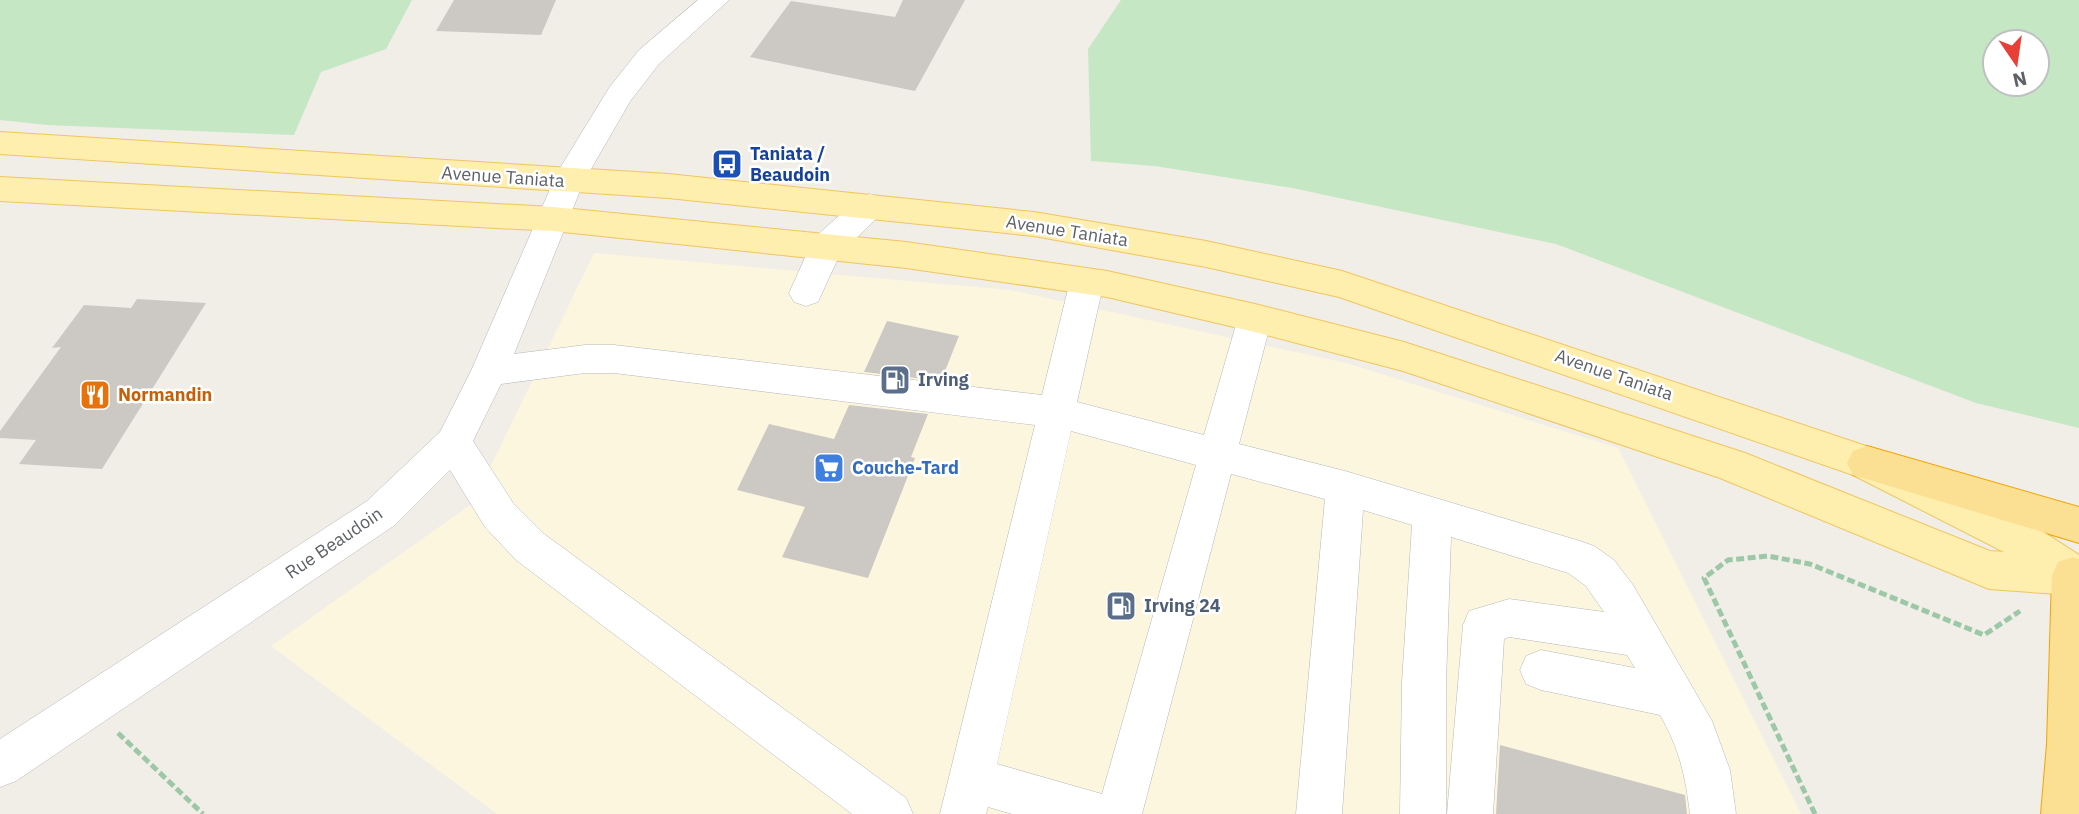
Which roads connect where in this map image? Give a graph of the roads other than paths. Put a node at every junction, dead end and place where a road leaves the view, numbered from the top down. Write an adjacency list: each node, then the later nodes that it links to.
1 (715, 0): 3 (street, Rue Beaudoin)
2 (0, 144): 3 (main road, Avenue Taniata)
3 (568, 181): 5 (main road, Avenue Taniata); 6 (street, Rue Beaudoin)
4 (0, 190): 6 (main road)
5 (870, 206): 7 (street); 15 (main road, Avenue Taniata)
6 (553, 219): 7 (main road); 11 (street, Rue Beaudoin)
7 (827, 247): 8 (main road); 9 (street)
8 (1087, 281): 10 (main road); 12 (street)
9 (806, 293)
10 (1255, 318): 14 (street); 19 (main road)
11 (489, 371): 12 (street); 13 (street, Rue Beaudoin)
12 (1056, 412): 14 (street); 24 (street)
13 (453, 443): 23 (street, Rue Beaudoin); 25 (street)
14 (1216, 453): 16 (street); 27 (street)
15 (1867, 463): 18 (highway); 19 (main road, Avenue Taniata)
16 (1345, 488): 17 (street); 28 (street)
17 (1432, 515): 20 (street); 29 (street)
18 (2079, 525)
19 (2076, 577): 32 (highway)
20 (1641, 637): 22 (street); 30 (street)
21 (1541, 670): 22 (street)
22 (1674, 697): 31 (street)
23 (0, 765)
24 (967, 797): 26 (street)
25 (890, 814)
26 (1095, 814)
27 (1119, 814)
28 (1320, 814)
29 (1423, 814)
30 (1471, 814)
31 (1713, 814)
32 (2065, 814)

